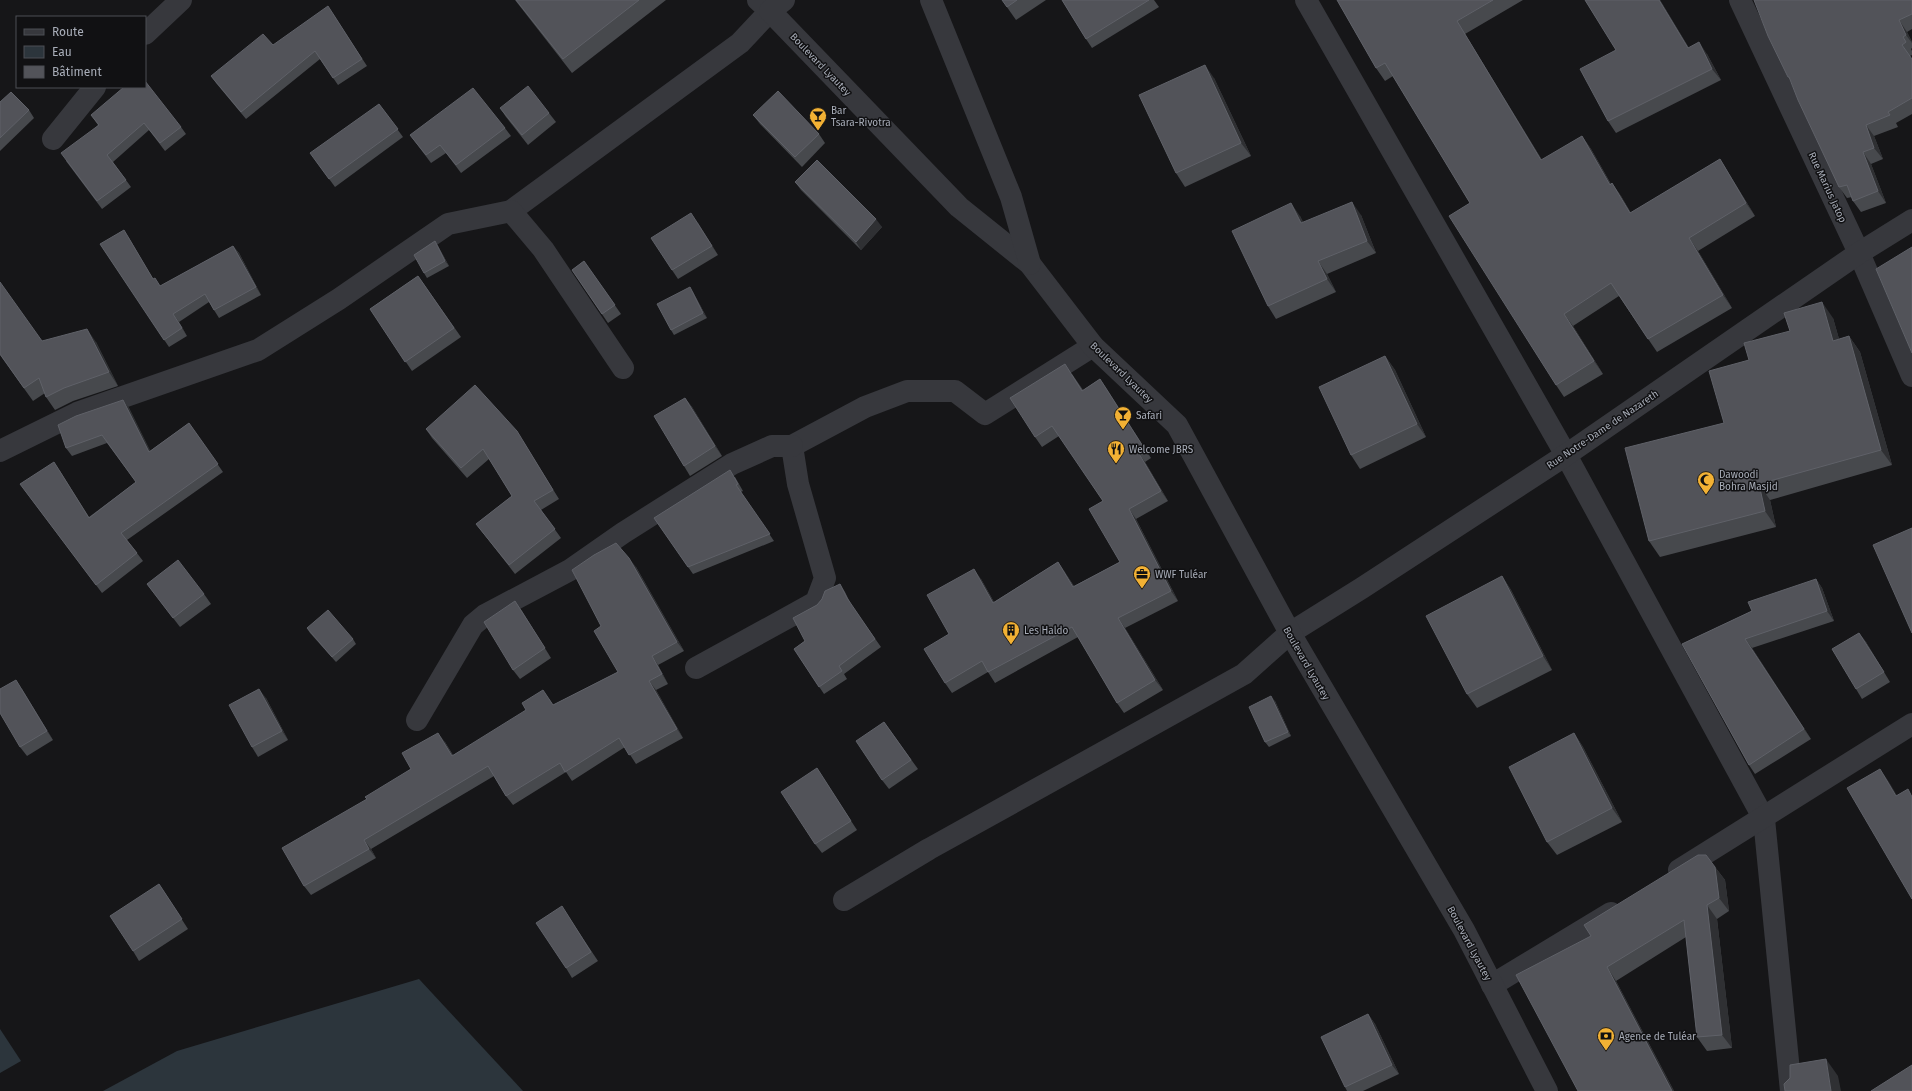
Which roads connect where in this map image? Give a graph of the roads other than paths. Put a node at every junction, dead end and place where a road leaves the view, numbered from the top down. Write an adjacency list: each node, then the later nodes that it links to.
1 (181, 0): 6 (street)
2 (931, 0): 12 (street, Boulevard Lyautey)
3 (1306, 0): 18 (street)
4 (1740, 0): 11 (street, Rue Marius Jatop)
5 (771, 4): 9 (street); 12 (street, Boulevard Lyautey)
6 (146, 33)
7 (95, 88): 8 (street)
8 (53, 139)
9 (511, 211): 14 (street); 17 (street)
10 (1912, 220): 11 (street, Rue Notre-Dame de Nazareth)
11 (1859, 253): 15 (street, Rue Marius Jatop); 18 (street, Rue Notre-Dame de Nazareth)
12 (1030, 264): 13 (street, Boulevard Lyautey)
13 (1093, 346): 16 (street); 19 (street, Boulevard Lyautey)
14 (623, 368)
15 (1912, 376)
16 (792, 446): 20 (street); 21 (street)
17 (0, 451)
18 (1566, 455): 19 (street, Rue Notre-Dame de Nazareth); 23 (street)
19 (1290, 634): 25 (street, Rue Notre-Dame de Nazareth); 27 (street, Boulevard Lyautey)
20 (696, 668)
21 (417, 720)
22 (1912, 724): 23 (street)
23 (1764, 818): 24 (street); 29 (street)
24 (1662, 881)
25 (844, 900)
26 (1628, 902): 27 (street)
27 (1492, 985): 28 (street, Boulevard Lyautey)
28 (1547, 1091)
29 (1791, 1091)

